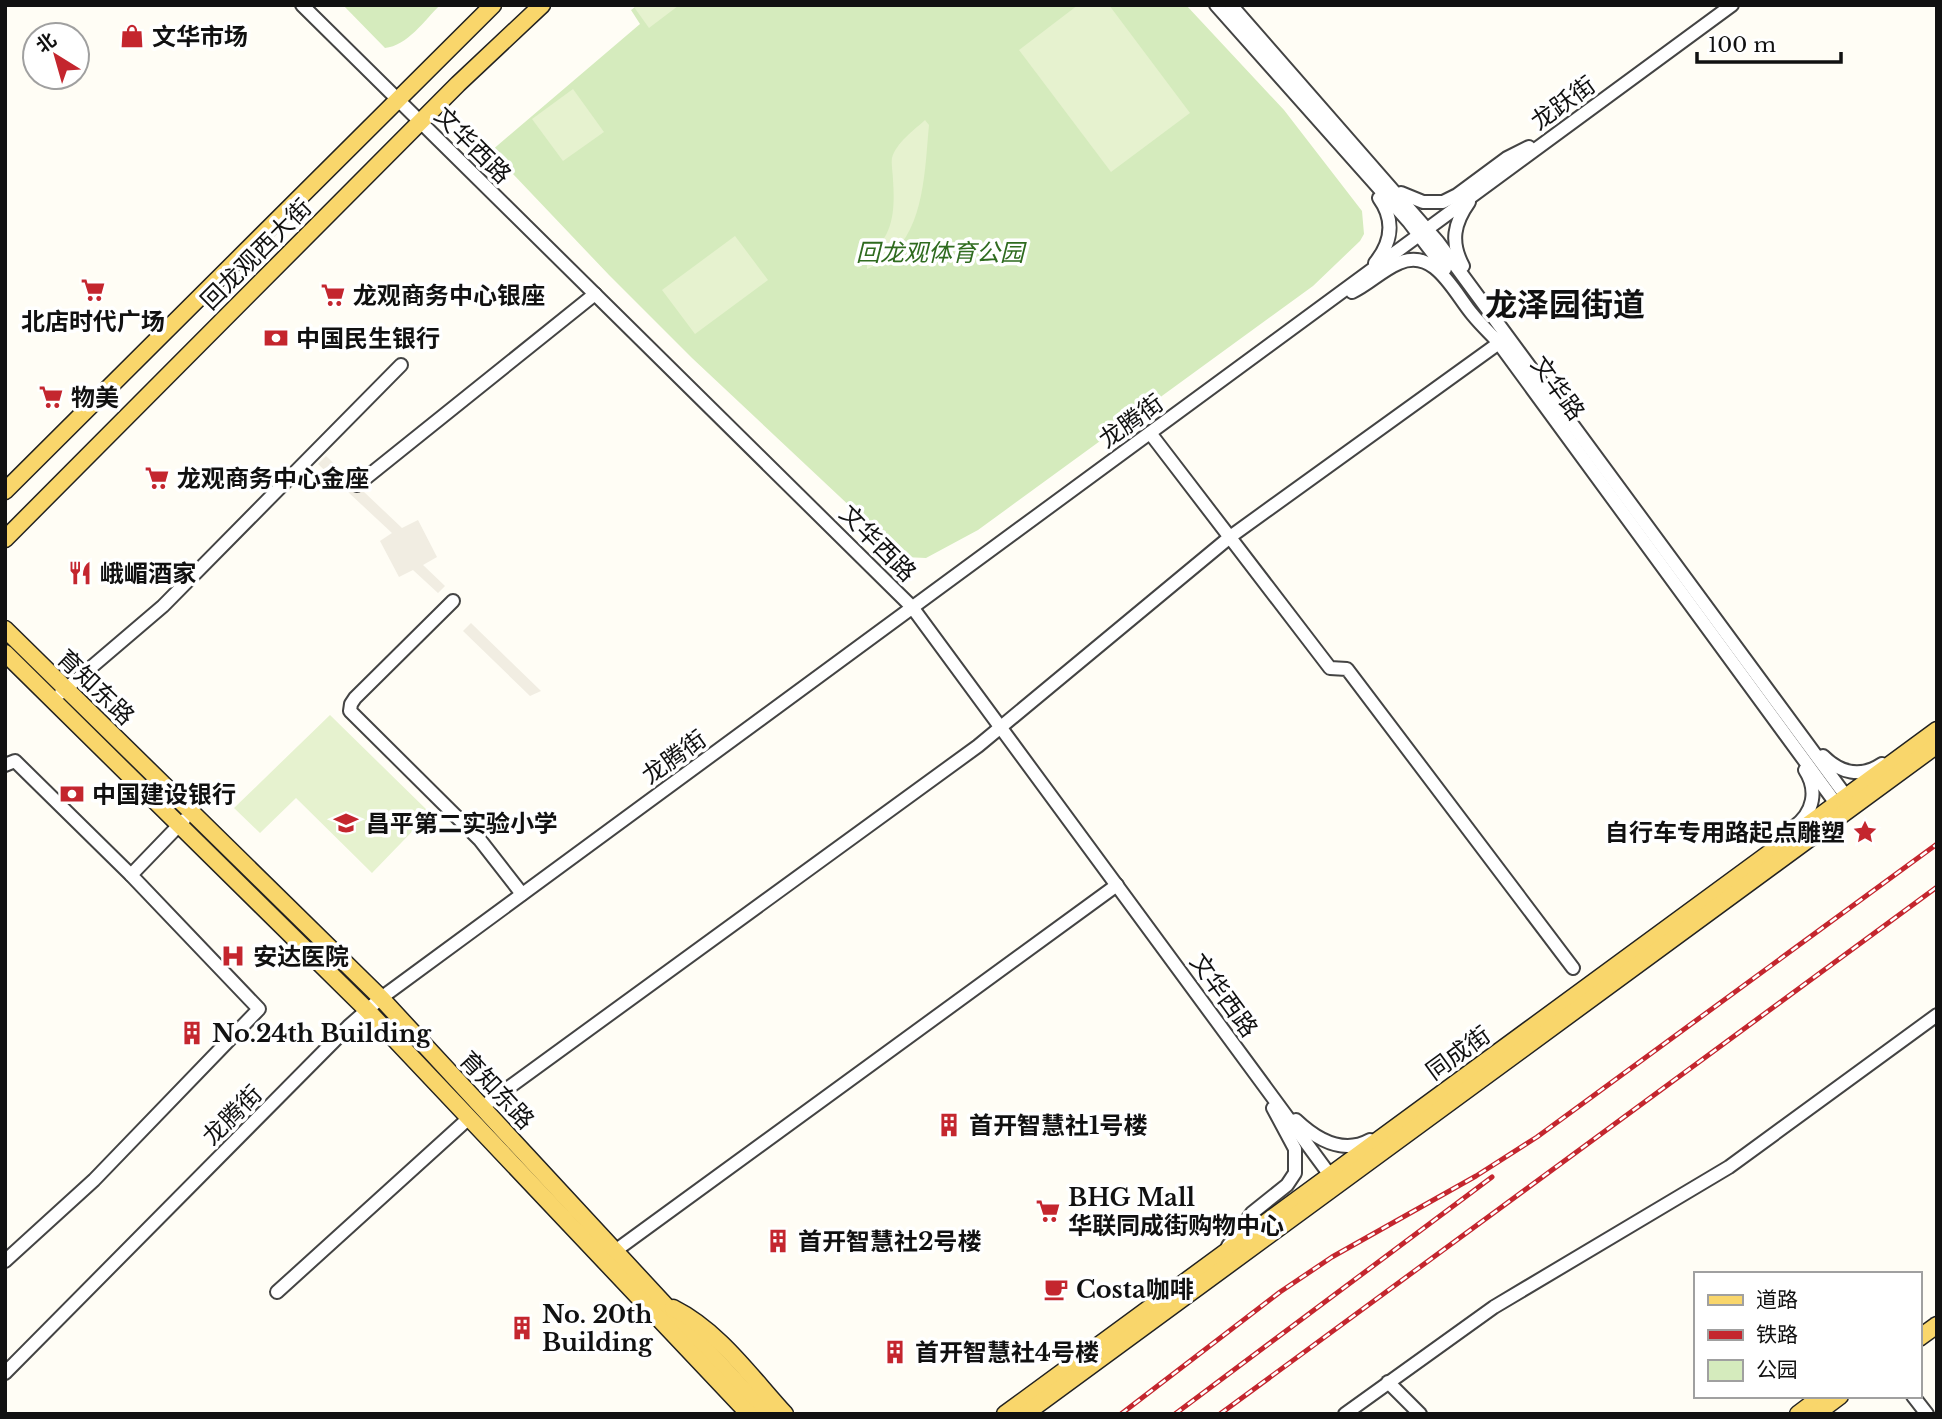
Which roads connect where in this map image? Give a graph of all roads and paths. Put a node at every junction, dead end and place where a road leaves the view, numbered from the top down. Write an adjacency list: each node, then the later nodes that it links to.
1 (302, 5): 7 (street, 文华西路)
2 (493, 5): 7 (main road, 回龙观西大街)
3 (542, 5): 8 (main road, 回龙观西大街)
4 (1216, 5): 9 (street, 文华路)
5 (1231, 5): 11 (street, 文华路)
6 (1732, 5): 10 (street, 龙跃街)
7 (398, 100): 8 (street, 文华西路); 21 (main road, 回龙观西大街)
8 (420, 122): 15 (street, 文华西路); 23 (main road, 回龙观西大街)
9 (1321, 123): 13 (street, 文华路); 14 (street)
10 (1566, 127): 11 (street); 12 (street, 龙跃街)
11 (1377, 171): 13 (street, 文华路)
12 (1494, 180): 13 (street, 龙跃街); 17 (street)
13 (1423, 232): 14 (street, 龙腾街); 17 (street, 文华路)
14 (1341, 292): 16 (street, 龙腾街)
15 (595, 294): 20 (street); 25 (street, 文华西路)
16 (1317, 310): 17 (street); 19 (street, 龙腾街)
17 (1504, 340): 22 (street); 28 (street, 文华路); 31 (street, 文华路)
18 (401, 365): 29 (street)
19 (1150, 433): 22 (street); 25 (street, 龙腾街)
20 (357, 485)
21 (5, 491)
22 (1230, 537): 32 (street); 43 (street)
23 (5, 539)
24 (453, 601): 42 (street)
25 (912, 607): 32 (street, 文华西路); 42 (street, 龙腾街)
26 (5, 629): 29 (main road, 育知东路)
27 (5, 653): 30 (main road, 育知东路)
28 (1749, 684): 36 (street, 文华路); 41 (street)
29 (66, 689): 30 (street); 37 (main road, 育知东路)
30 (53, 700): 38 (main road, 育知东路)
31 (1785, 713): 33 (street); 36 (street, 文华路)
32 (1001, 727): 40 (street, 文华西路); 50 (street)
33 (1937, 728): 36 (main road, 同成街)
34 (1937, 745): 36 (main road, 同成街)
35 (5, 765): 39 (street)
36 (1845, 805): 41 (main road, 同成街); 51 (main road, 同成街)
37 (192, 813): 38 (street); 44 (main road, 育知东路)
38 (180, 825): 39 (street); 45 (main road, 育知东路)
39 (131, 874): 54 (street)
40 (1117, 884): 47 (street, 文华西路); 52 (street)
41 (1726, 884): 48 (main road, 同成街)
42 (522, 894): 44 (street, 龙腾街)
43 (1573, 968)
44 (381, 998): 45 (street, 龙腾街); 50 (main road, 育知东路)
45 (367, 1010): 50 (main road, 育知东路); 61 (street, 龙腾街)
46 (1937, 1016): 62 (street)
47 (1253, 1071): 49 (street, 文华西路); 53 (street)
48 (1455, 1084): 49 (street); 51 (main road, 同成街)
49 (1273, 1098): 51 (street, 文华西路)
50 (476, 1112): 52 (main road, 育知东路); 55 (street); 56 (main road, 育知东路)
51 (1333, 1180): 53 (main road, 同成街); 71 (main road, 同成街)
52 (615, 1251): 56 (main road, 育知东路)
53 (1214, 1260): 70 (main road, 同成街)
54 (5, 1261)
55 (277, 1292)
56 (653, 1302): 66 (main road); 67 (main road, 育知东路); 68 (main road, 育知东路); 69 (main road)
57 (1937, 1312): 58 (main road)
58 (1921, 1324)
59 (1937, 1325): 60 (main road)
60 (1921, 1337)
61 (5, 1373)
62 (1388, 1382): 72 (street); 73 (street)
63 (1819, 1398): 74 (main road)
64 (1837, 1398): 75 (main road)
65 (1915, 1398): 76 (street)
66 (736, 1414)
67 (749, 1414)
68 (766, 1414)
69 (785, 1414)
70 (1005, 1414)
71 (1025, 1414)
72 (1345, 1414)
73 (1420, 1414)
74 (1798, 1414)
75 (1816, 1414)
76 (1927, 1414)

